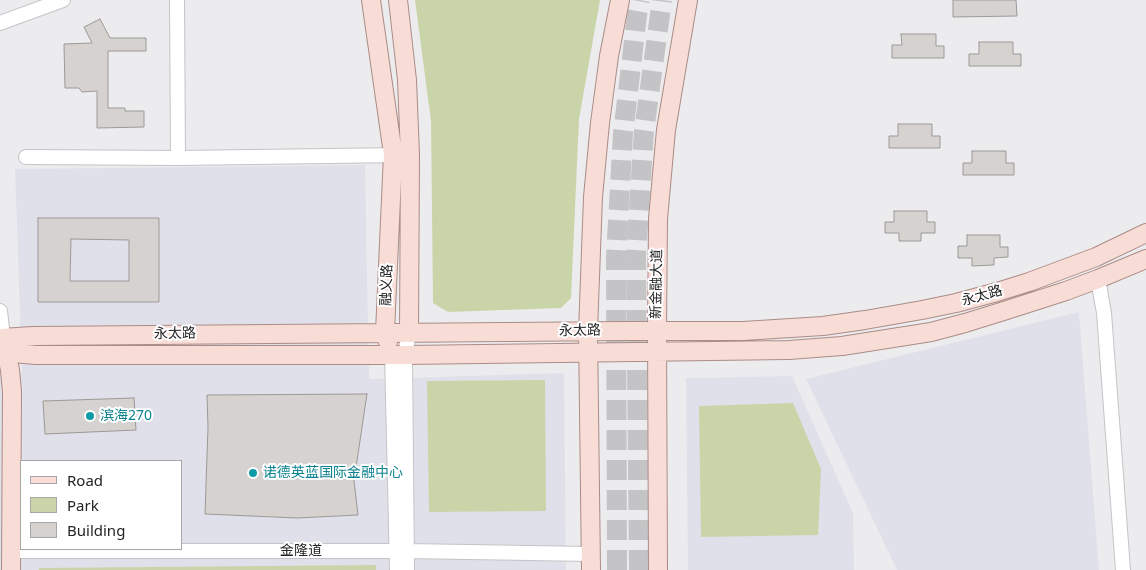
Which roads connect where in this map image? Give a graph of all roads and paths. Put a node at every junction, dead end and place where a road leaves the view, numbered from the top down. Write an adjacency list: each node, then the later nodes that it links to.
1 (36, 0): 8 (street)
2 (62, 0): 8 (street)
3 (177, 0): 11 (street)
4 (371, 0): 9 (main road, 融义路)
5 (398, 0): 9 (main road, 融义路)
6 (620, 0): 19 (main road)
7 (688, 0): 18 (main road, 新金融大道)
8 (0, 20)
9 (401, 155): 11 (street); 15 (main road, 融义路); 20 (main road, 融义路)
10 (26, 157): 11 (street)
11 (178, 158)
12 (1146, 233): 18 (main road, 永太路)
13 (1146, 258): 14 (main road, 永太路)
14 (1098, 279): 26 (main road, 永太路); 34 (street)
15 (409, 298): 21 (main road); 22 (main road, 融义路)
16 (0, 311): 23 (street)
17 (625, 330): 18 (main road, 永太路); 19 (main road, 永太路); 26 (main road)
18 (657, 330): 26 (main road, 新金融大道)
19 (588, 331): 21 (main road, 永太路); 24 (main road)
20 (385, 332): 22 (main road, 永太路); 23 (main road, 永太路); 25 (main road, 融义路)
21 (447, 332): 22 (main road, 永太路)
22 (410, 333): 25 (street, 融义路)
23 (3, 345): 25 (main road, 永太路); 27 (main road)
24 (589, 353): 25 (main road, 永太路); 26 (main road, 永太路); 29 (main road)
25 (399, 355): 28 (street, 融义路)
26 (656, 356): 33 (main road, 新金融大道)
27 (11, 550): 28 (street, 金隆道); 30 (main road)
28 (402, 551): 29 (street, 金隆道); 31 (street, 融义路); 32 (street, 融义路)
29 (591, 562)
30 (11, 570)
31 (397, 570)
32 (407, 570)
33 (658, 570)
34 (1123, 570)

